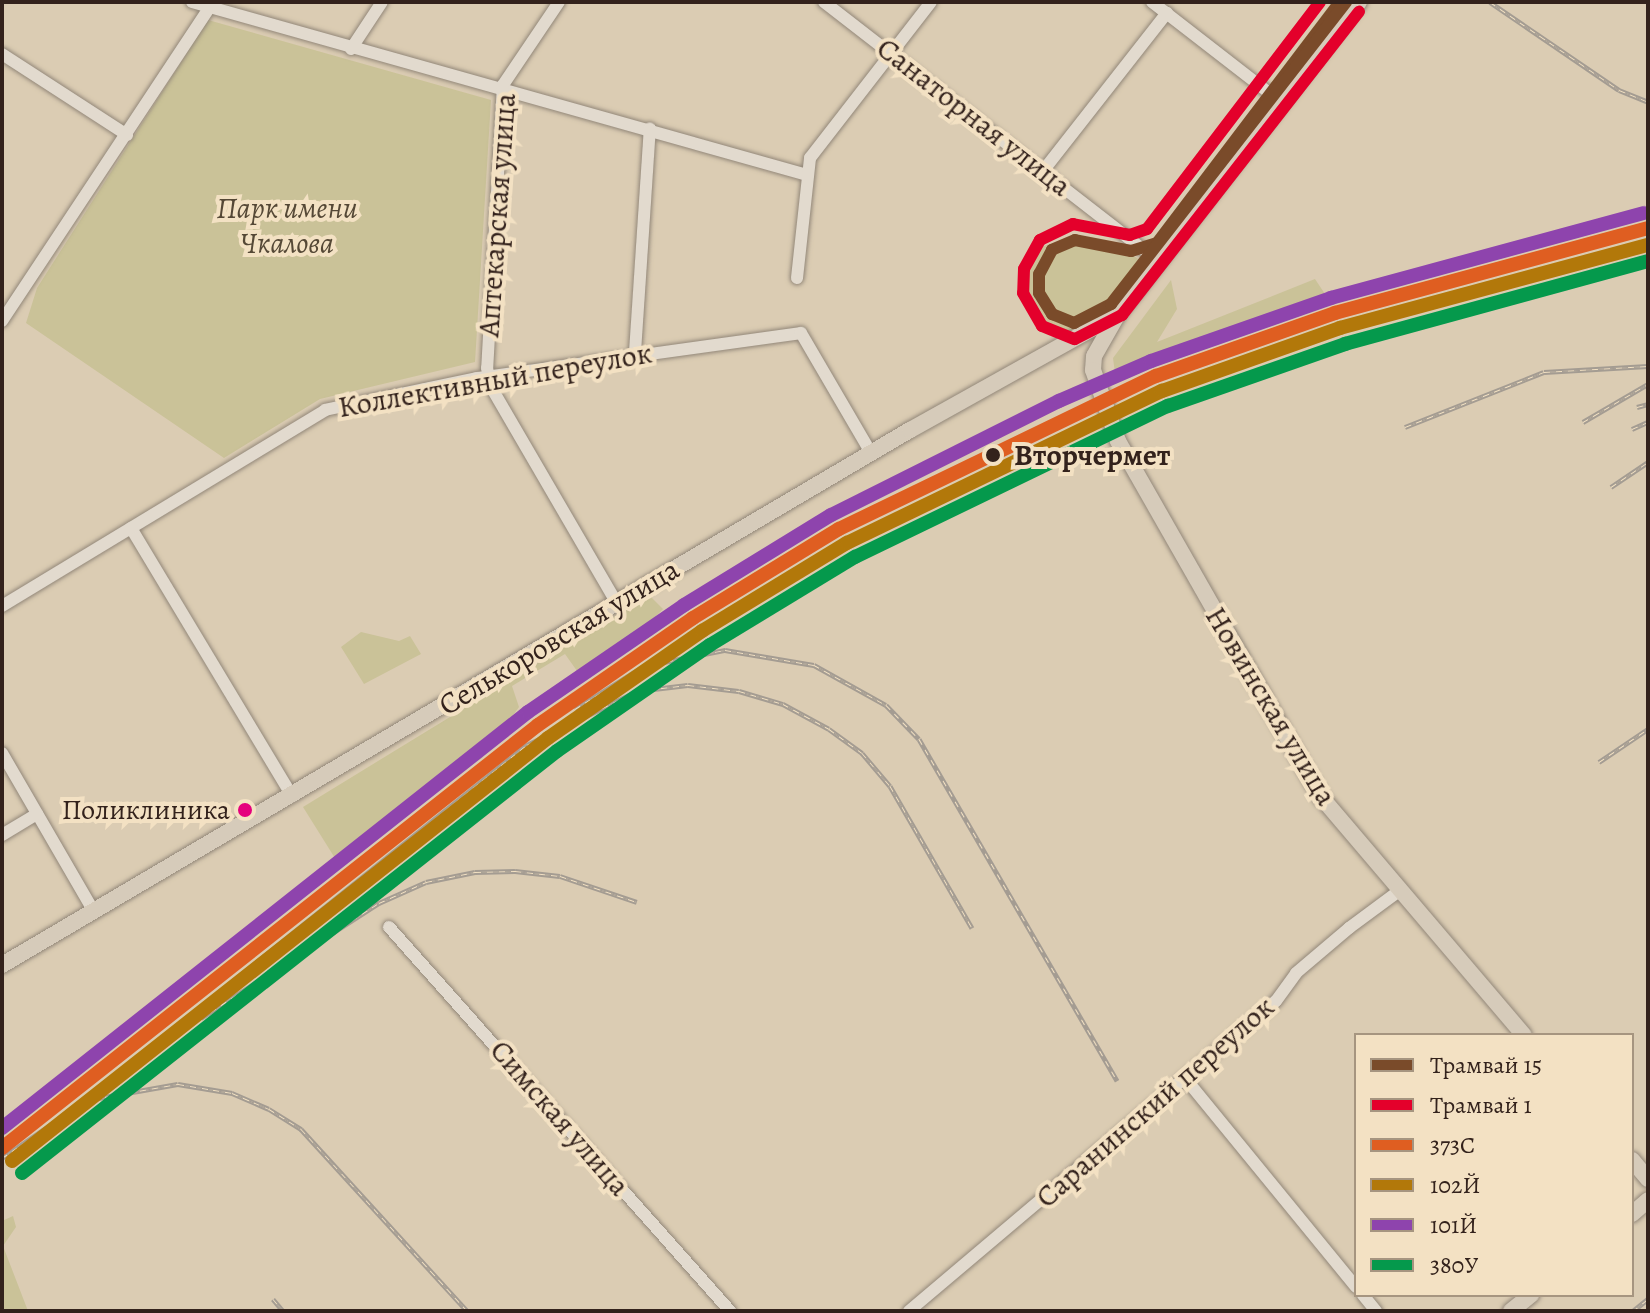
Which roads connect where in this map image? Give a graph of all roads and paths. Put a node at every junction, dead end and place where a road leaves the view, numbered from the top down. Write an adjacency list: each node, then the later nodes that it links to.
1 (192, 2): 8 (street)
2 (382, 2): 10 (street)
3 (559, 2): 13 (street, Аптекарская улица)
4 (824, 2): 11 (street, Санаторная улица)
5 (931, 2): 11 (street)
6 (1152, 2): 9 (street)
7 (1359, 2): 14 (main road)
8 (211, 5): 10 (street); 16 (street)
9 (1167, 13): 14 (street); 17 (street)
10 (351, 49): 13 (street)
11 (892, 53): 17 (street, Санаторная улица); 18 (street)
12 (2, 54): 16 (street)
13 (503, 85): 15 (street); 27 (street, Аптекарская улица)
14 (1282, 103): 19 (main road)
15 (650, 129): 18 (street); 25 (street)
16 (127, 135): 21 (street)
17 (1043, 171): 19 (street, Санаторная улица)
18 (807, 175): 20 (street)
19 (1160, 263): 22 (main road)
20 (797, 278)
21 (6, 306): 23 (street)
22 (1118, 314): 24 (main road, Селькоровская улица); 26 (main road)
23 (2, 321)
24 (1062, 344): 26 (main road); 28 (main road, Селькоровская улица)
25 (635, 352): 27 (street, Коллективный переулок); 28 (street, Коллективный переулок)
26 (1093, 370): 36 (main road, Новинская улица)
27 (488, 377): 29 (street, Коллективный переулок); 30 (street, Аптекарская улица)
28 (871, 453): 30 (main road, Селькоровская улица)
29 (131, 528): 31 (street, Коллективный переулок); 33 (street)
30 (616, 602): 33 (main road, Селькоровская улица)
31 (2, 606)
32 (2, 753): 34 (street)
33 (292, 796): 37 (main road, Селькоровская улица)
34 (37, 814): 35 (street); 37 (street)
35 (2, 835)
36 (1399, 891): 40 (main road, Новинская улица); 41 (street, Саранинский переулок)
37 (94, 912): 39 (main road, Селькоровская улица)
38 (389, 927): 46 (street, Симская улица)
39 (2, 965)
40 (1522, 1033)
41 (1185, 1078): 44 (street); 47 (street, Саранинский переулок)
42 (1634, 1162): 43 (main road)
43 (1648, 1179)
44 (1354, 1285)
45 (1528, 1297): 48 (main road)
46 (730, 1311)
47 (909, 1311)
48 (1511, 1311)

